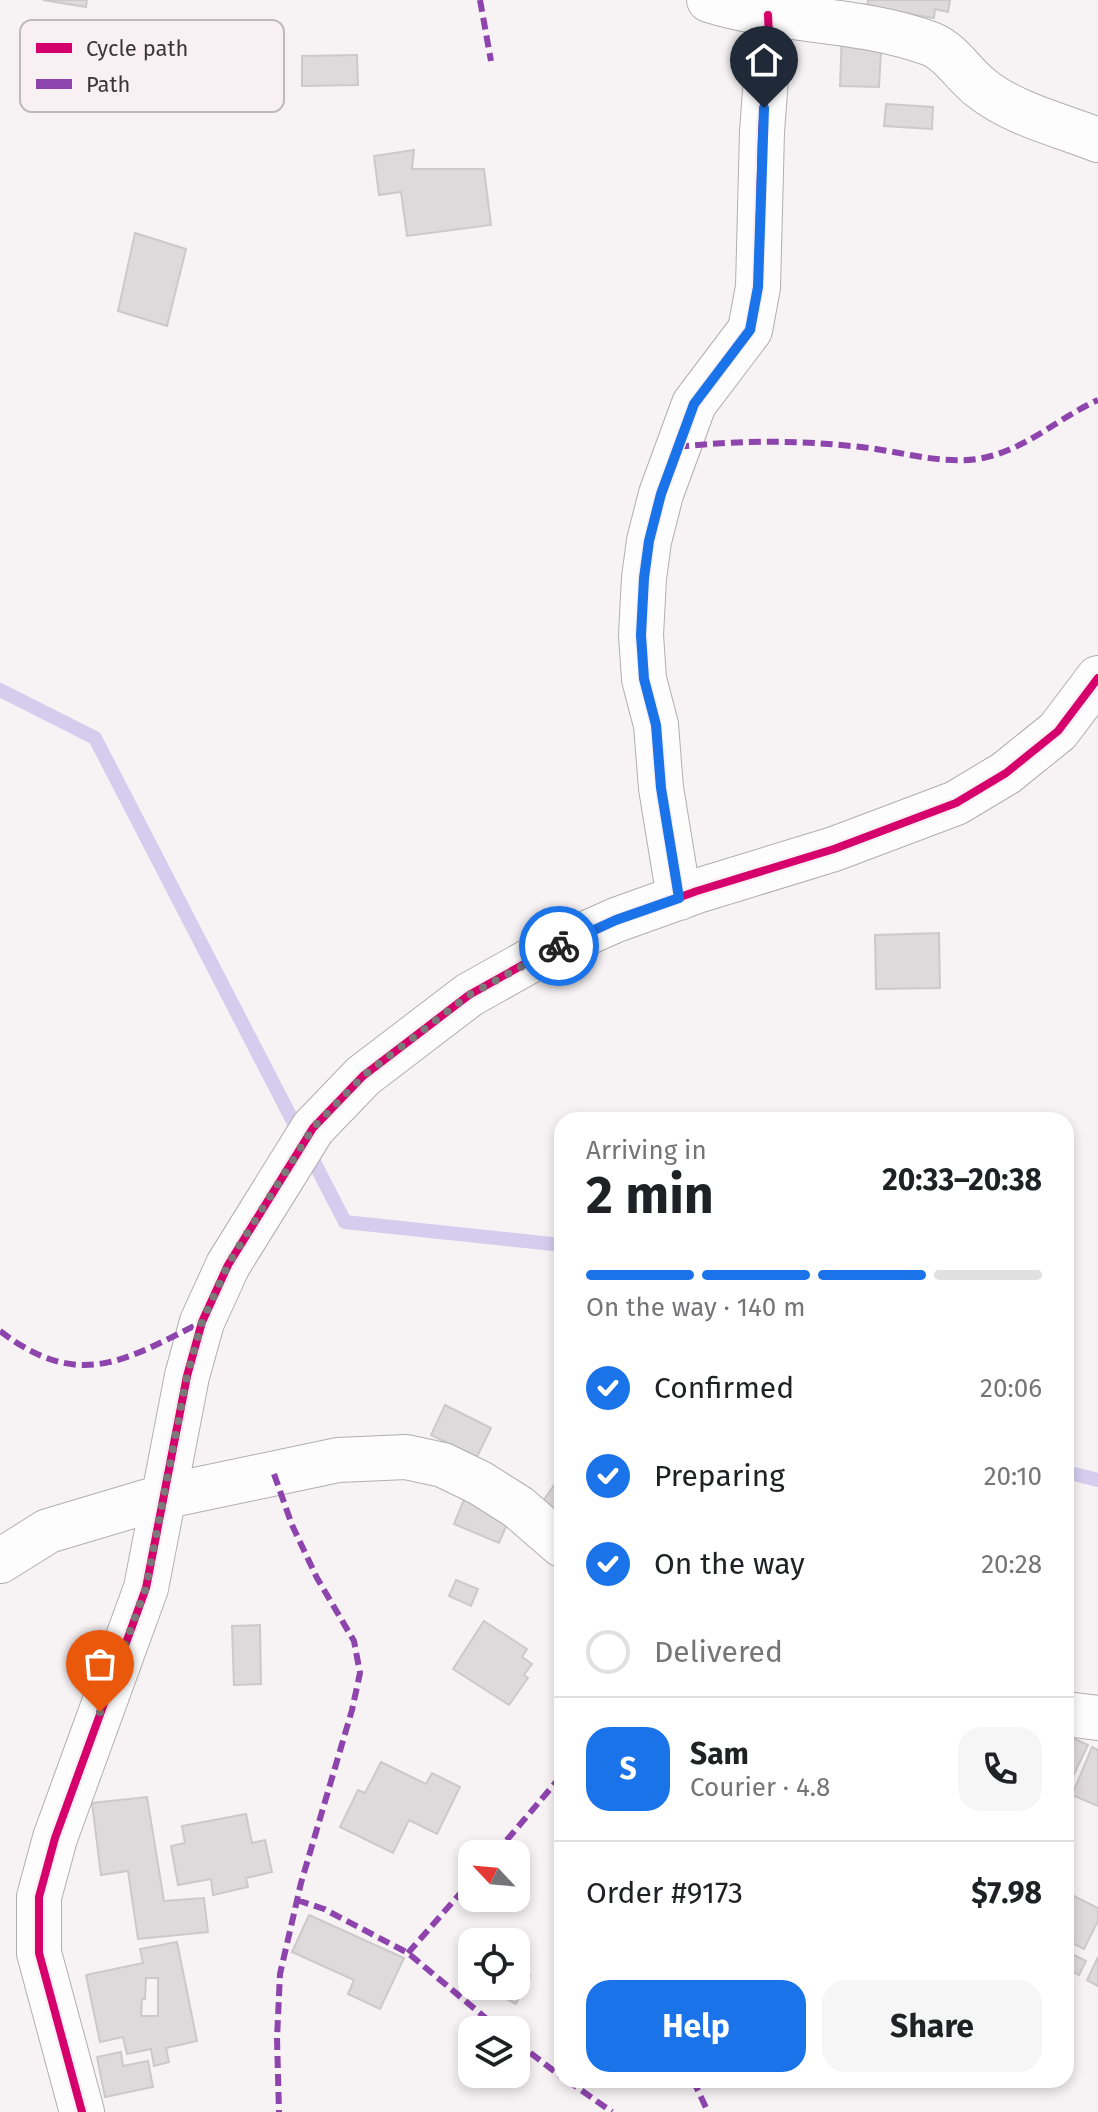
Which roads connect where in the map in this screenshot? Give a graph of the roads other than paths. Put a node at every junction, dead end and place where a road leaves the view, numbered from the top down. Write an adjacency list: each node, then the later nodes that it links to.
1 (709, 0): 2 (street)
2 (768, 15): 3 (street); 5 (street)
3 (1098, 140)
4 (1098, 678): 5 (street)
5 (679, 898): 6 (street)
6 (162, 1497): 7 (street); 8 (street); 11 (street)
7 (554, 1538)
8 (0, 1561)
9 (1074, 1715): 10 (street)
10 (1098, 1718)
11 (82, 2112)

